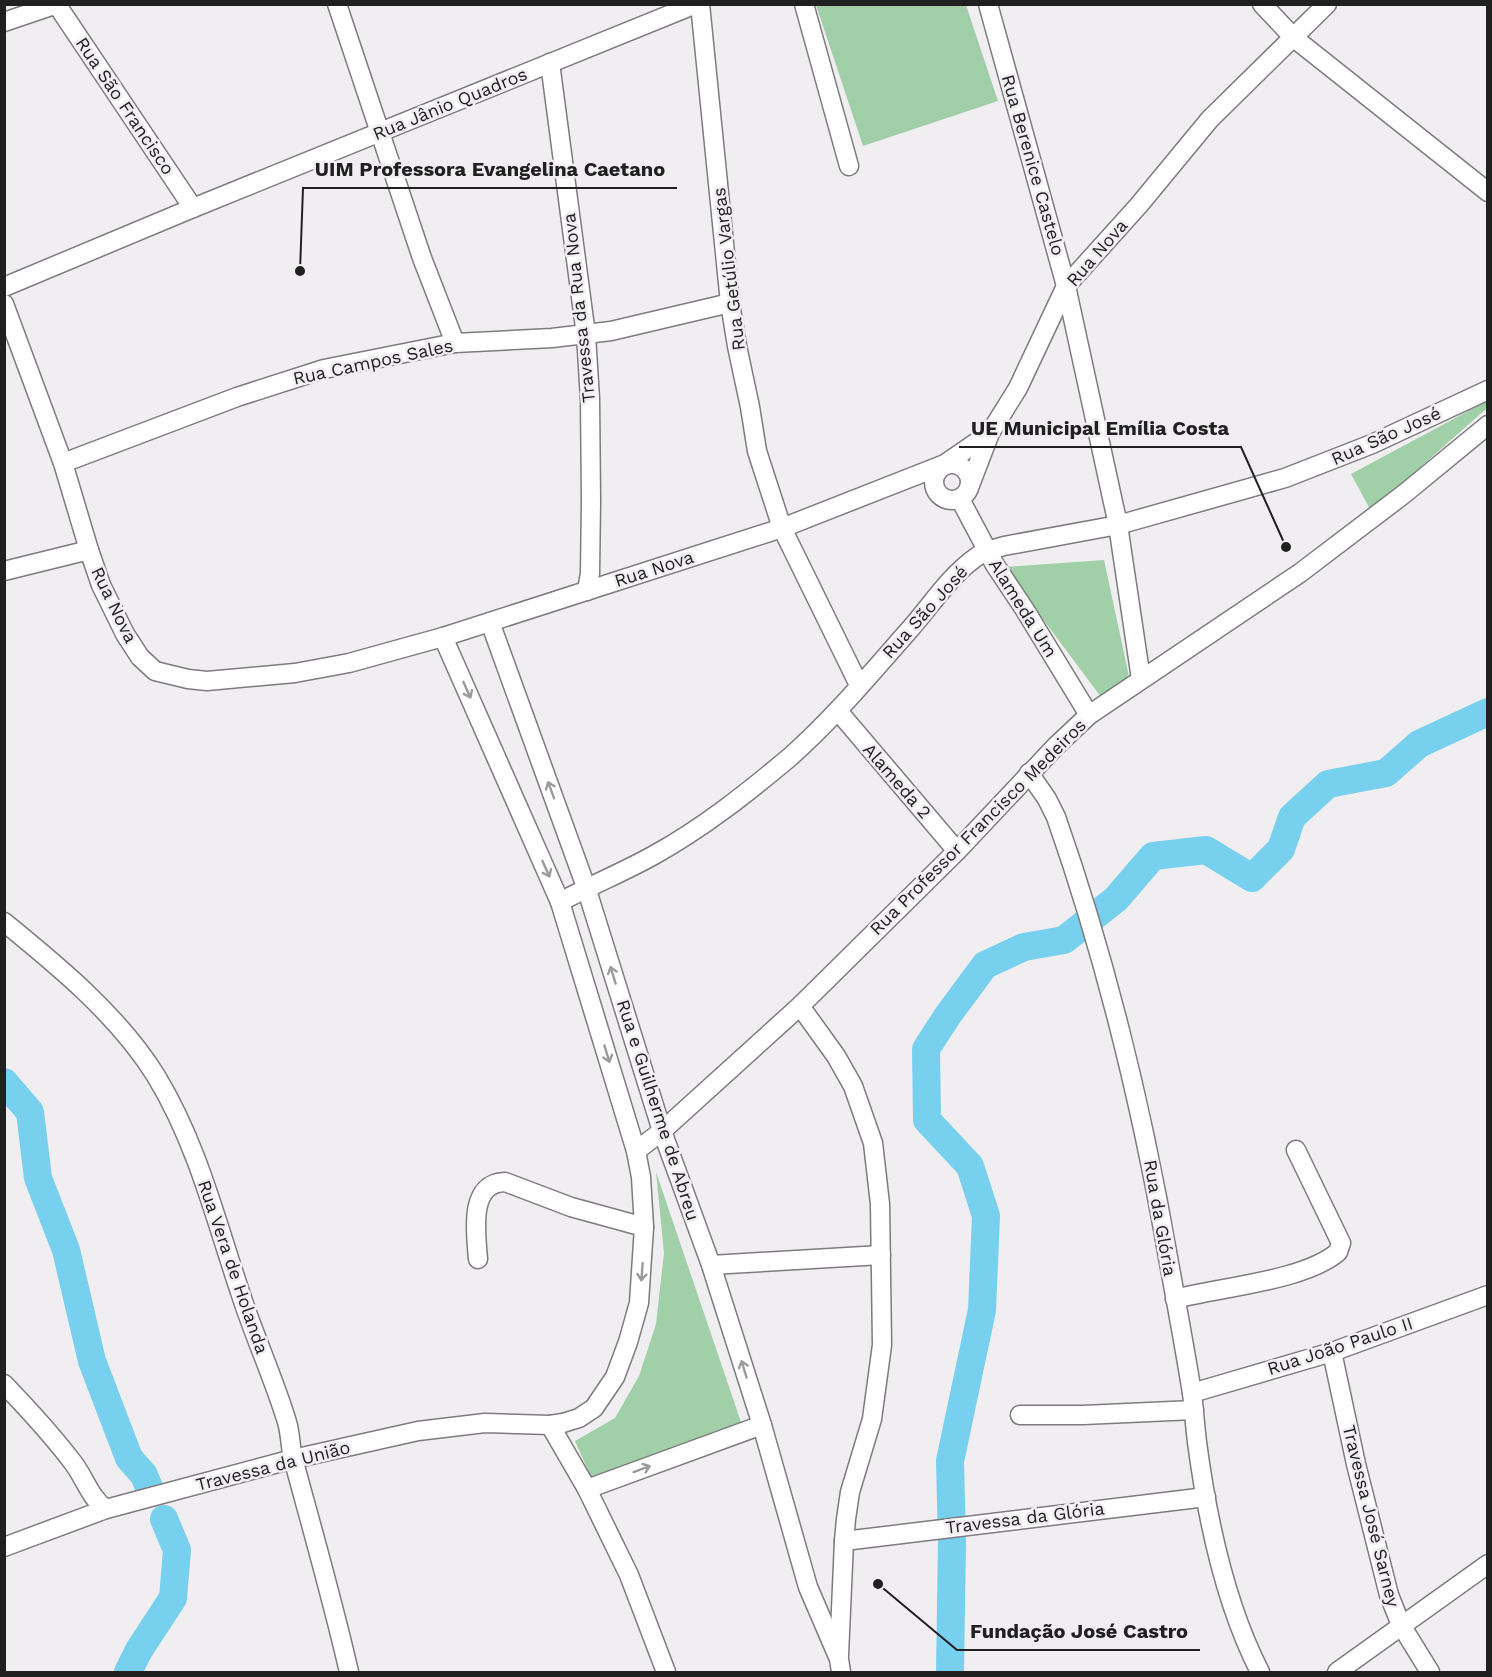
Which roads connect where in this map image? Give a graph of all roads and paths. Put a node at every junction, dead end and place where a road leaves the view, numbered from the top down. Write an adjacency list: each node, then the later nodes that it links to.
1 (337, 4): 11 (street)
2 (698, 4): 10 (street, Rua Jânio Quadros); 17 (street, Rua Getúlio Vargas)
3 (804, 4): 12 (street)
4 (1262, 4): 9 (street)
5 (1327, 4): 9 (street, Rua Nova)
6 (57, 5): 8 (street); 14 (street, Rua São Francisco)
7 (992, 6): 15 (street, Rua Berenice Castelo)
8 (4, 22)
9 (1294, 38): 13 (street); 15 (street, Rua Nova)
10 (550, 63): 11 (street, Rua Jânio Quadros); 19 (street, Travessa da Rua Nova)
11 (379, 133): 14 (street, Rua Jânio Quadros); 20 (street)
12 (849, 166)
13 (1488, 192)
14 (193, 208): 16 (street, Rua Jânio Quadros)
15 (1066, 286): 23 (street, Rua Nova); 29 (street, Rua Berenice Castelo)
16 (4, 287)
17 (730, 303): 19 (street, Rua Campos Sales); 30 (street, Rua Getúlio Vargas)
18 (4, 304): 24 (street, Rua Nova)
19 (586, 335): 20 (street, Rua Campos Sales); 34 (street, Travessa da Rua Nova)
20 (455, 343): 24 (street, Rua Campos Sales)
21 (1488, 390): 29 (street, Rua São José)
22 (1488, 425): 37 (street, Rua Professor Francisco Medeiros)
23 (990, 433): 25 (street, Rua Nova); 27 (street)
24 (63, 463): 31 (street, Rua Nova)
25 (945, 464): 26 (street, Rua Nova); 27 (street); 28 (street)
26 (913, 477): 28 (street); 30 (street, Rua Nova)
27 (965, 492): 28 (street); 32 (street, Alameda Um)
28 (938, 494)
29 (1118, 525): 32 (street, Rua São José); 37 (street, Rua Berenice Castelo)
30 (782, 528): 34 (street, Rua Nova); 38 (street)
31 (89, 550): 33 (street); 36 (street, Rua Nova)
32 (988, 551): 38 (street, Rua São José); 40 (street, Alameda Um)
33 (4, 571)
34 (587, 591): 35 (street, Rua Nova)
35 (490, 622): 36 (street, Rua Nova); 43 (street, Rua e Guilherme de Abreu, one-way to 35)
36 (443, 637): 44 (street, Rua e Guilherme de Abreu, one-way to 44)
37 (1141, 679): 40 (street, Rua Professor Francisco Medeiros)
38 (859, 686): 39 (street, Rua São José)
39 (837, 711): 42 (street, Alameda 2); 43 (street, Rua São José)
40 (1089, 715): 41 (street, Rua Professor Francisco Medeiros)
41 (1029, 773): 42 (street, Rua Professor Francisco Medeiros); 55 (street, Rua da Glória)
42 (957, 850): 46 (street, Rua Professor Francisco Medeiros)
43 (586, 887): 44 (street, Rua São José); 47 (street, Rua e Guilherme de Abreu, one-way to 43)
44 (561, 902): 49 (street, Rua e Guilherme de Abreu, one-way to 49)
45 (4, 922): 62 (street, Rua Vera de Holanda)
46 (800, 1006): 47 (street, Rua Professor Francisco Medeiros); 51 (street)
47 (662, 1131): 49 (street, Rua Professor Francisco Medeiros); 53 (street, Rua e Guilherme de Abreu)
48 (1296, 1150): 55 (street)
49 (636, 1151): 50 (street, Rua e Guilherme de Abreu)
50 (644, 1227): 52 (street); 60 (street, Rua e Guilherme de Abreu, one-way to 60)
51 (881, 1255): 53 (street); 66 (street)
52 (478, 1259)
53 (711, 1265): 61 (street, Rua e Guilherme de Abreu, one-way to 53)
54 (1488, 1295): 56 (street, Rua João Paulo II)
55 (1175, 1299): 58 (street, Rua da Glória)
56 (1332, 1352): 58 (street, Rua João Paulo II); 69 (street, Travessa José Sarney)
57 (4, 1384): 65 (street)
58 (1193, 1402): 59 (street, Rua João Paulo II); 64 (street, Rua da Glória)
59 (1020, 1415)
60 (550, 1425): 62 (street, Travessa da União); 63 (street)
61 (762, 1425): 63 (street, one-way to 61); 70 (street, Rua e Guilherme de Abreu)
62 (293, 1459): 65 (street, Travessa da União); 71 (street, Rua Vera de Holanda)
63 (587, 1489): 72 (street)
64 (1206, 1497): 66 (street, Travessa da Glória); 73 (street, Rua da Glória)
65 (106, 1509): 67 (street, Travessa da União)
66 (844, 1541): 70 (street)
67 (4, 1547)
68 (1488, 1564): 69 (street)
69 (1401, 1625): 74 (street); 75 (street, Travessa José Sarney)
70 (840, 1666)
71 (349, 1672)
72 (666, 1672)
73 (1260, 1672)
74 (1337, 1672)
75 (1430, 1672)

